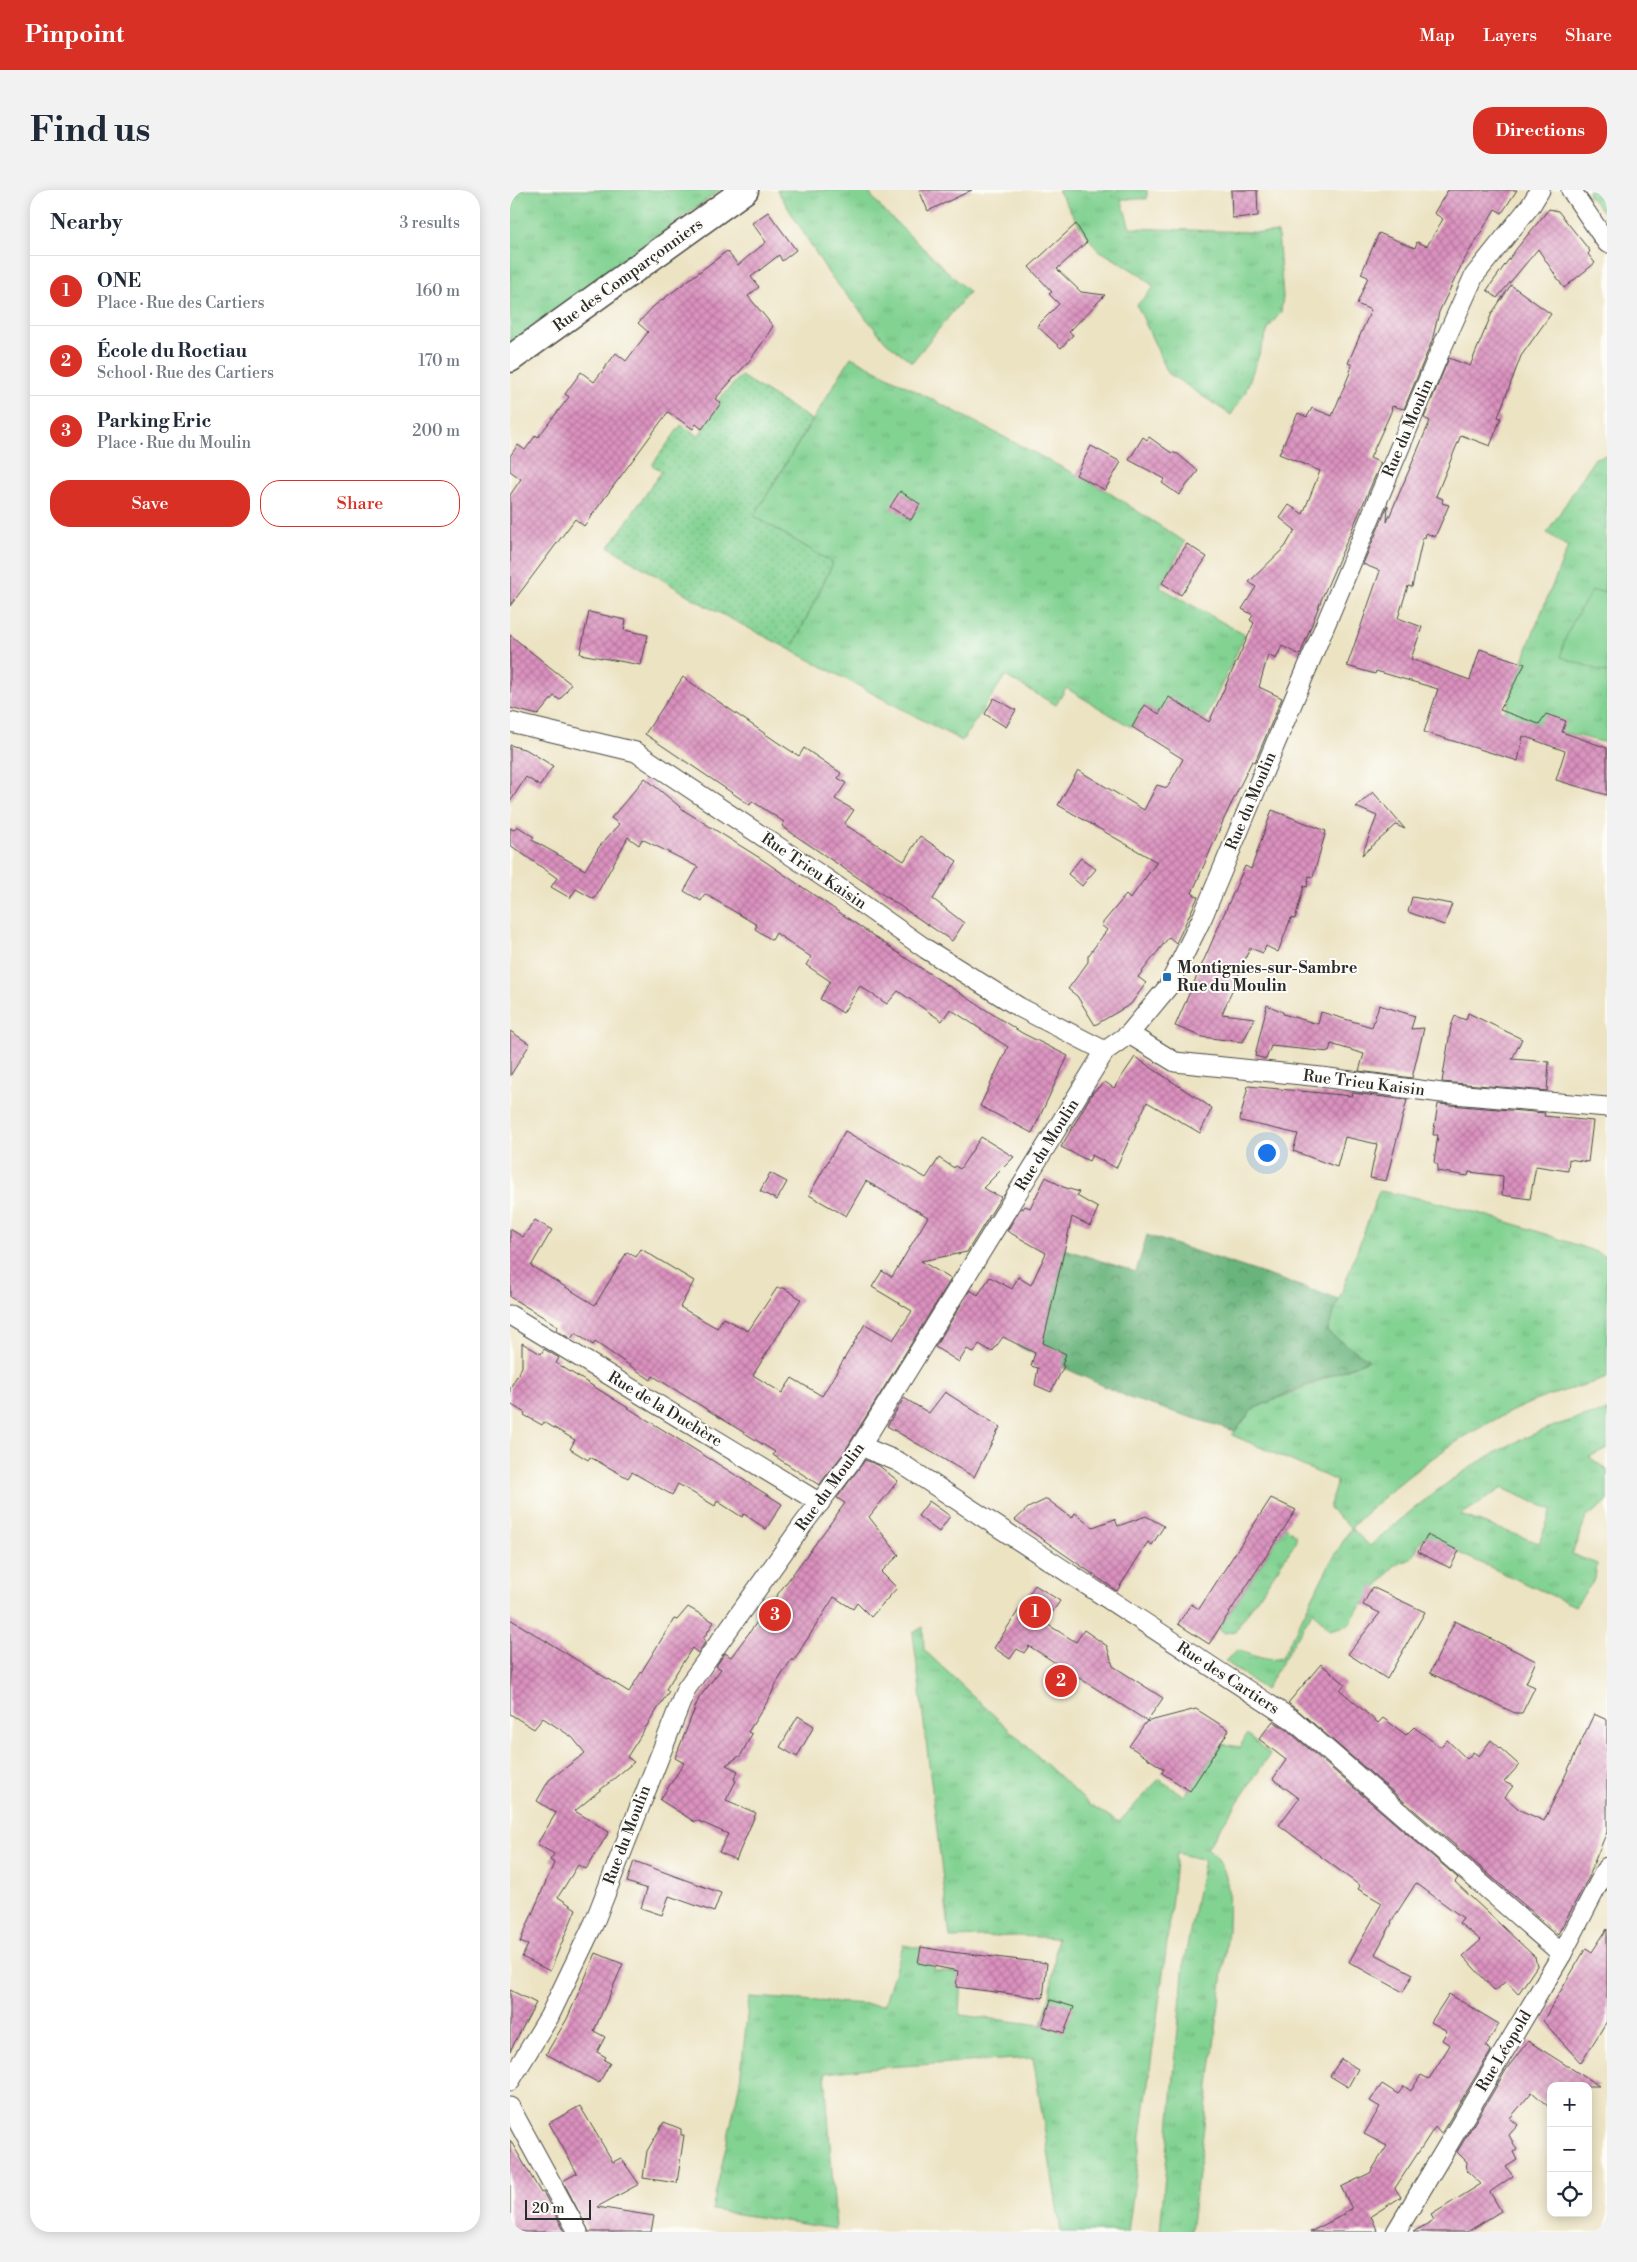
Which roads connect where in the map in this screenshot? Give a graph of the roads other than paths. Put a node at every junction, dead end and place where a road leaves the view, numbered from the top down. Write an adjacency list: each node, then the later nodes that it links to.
1 (745, 190): 5 (street, Rue des Comparçonniers)
2 (1540, 190): 7 (street, Rue du Moulin)
3 (1571, 190): 4 (street)
4 (1607, 243)
5 (510, 359)
6 (510, 722): 8 (street, Rue Trieu Kaisin)
7 (1129, 1034): 8 (street, Rue du Moulin); 9 (street, Rue Trieu Kaisin)
8 (1105, 1051): 11 (street, Rue du Moulin)
9 (1607, 1107)
10 (510, 1315): 12 (street, Rue de la Duchère)
11 (861, 1446): 12 (street, Rue du Moulin); 14 (street, Rue des Cartiers)
12 (820, 1503): 15 (street, Rue du Moulin)
13 (1607, 1867): 14 (street, Rue Léopold)
14 (1562, 1954): 18 (street, Rue Léopold)
15 (510, 2081)
16 (510, 2107): 17 (street)
17 (578, 2232)
18 (1396, 2232)

